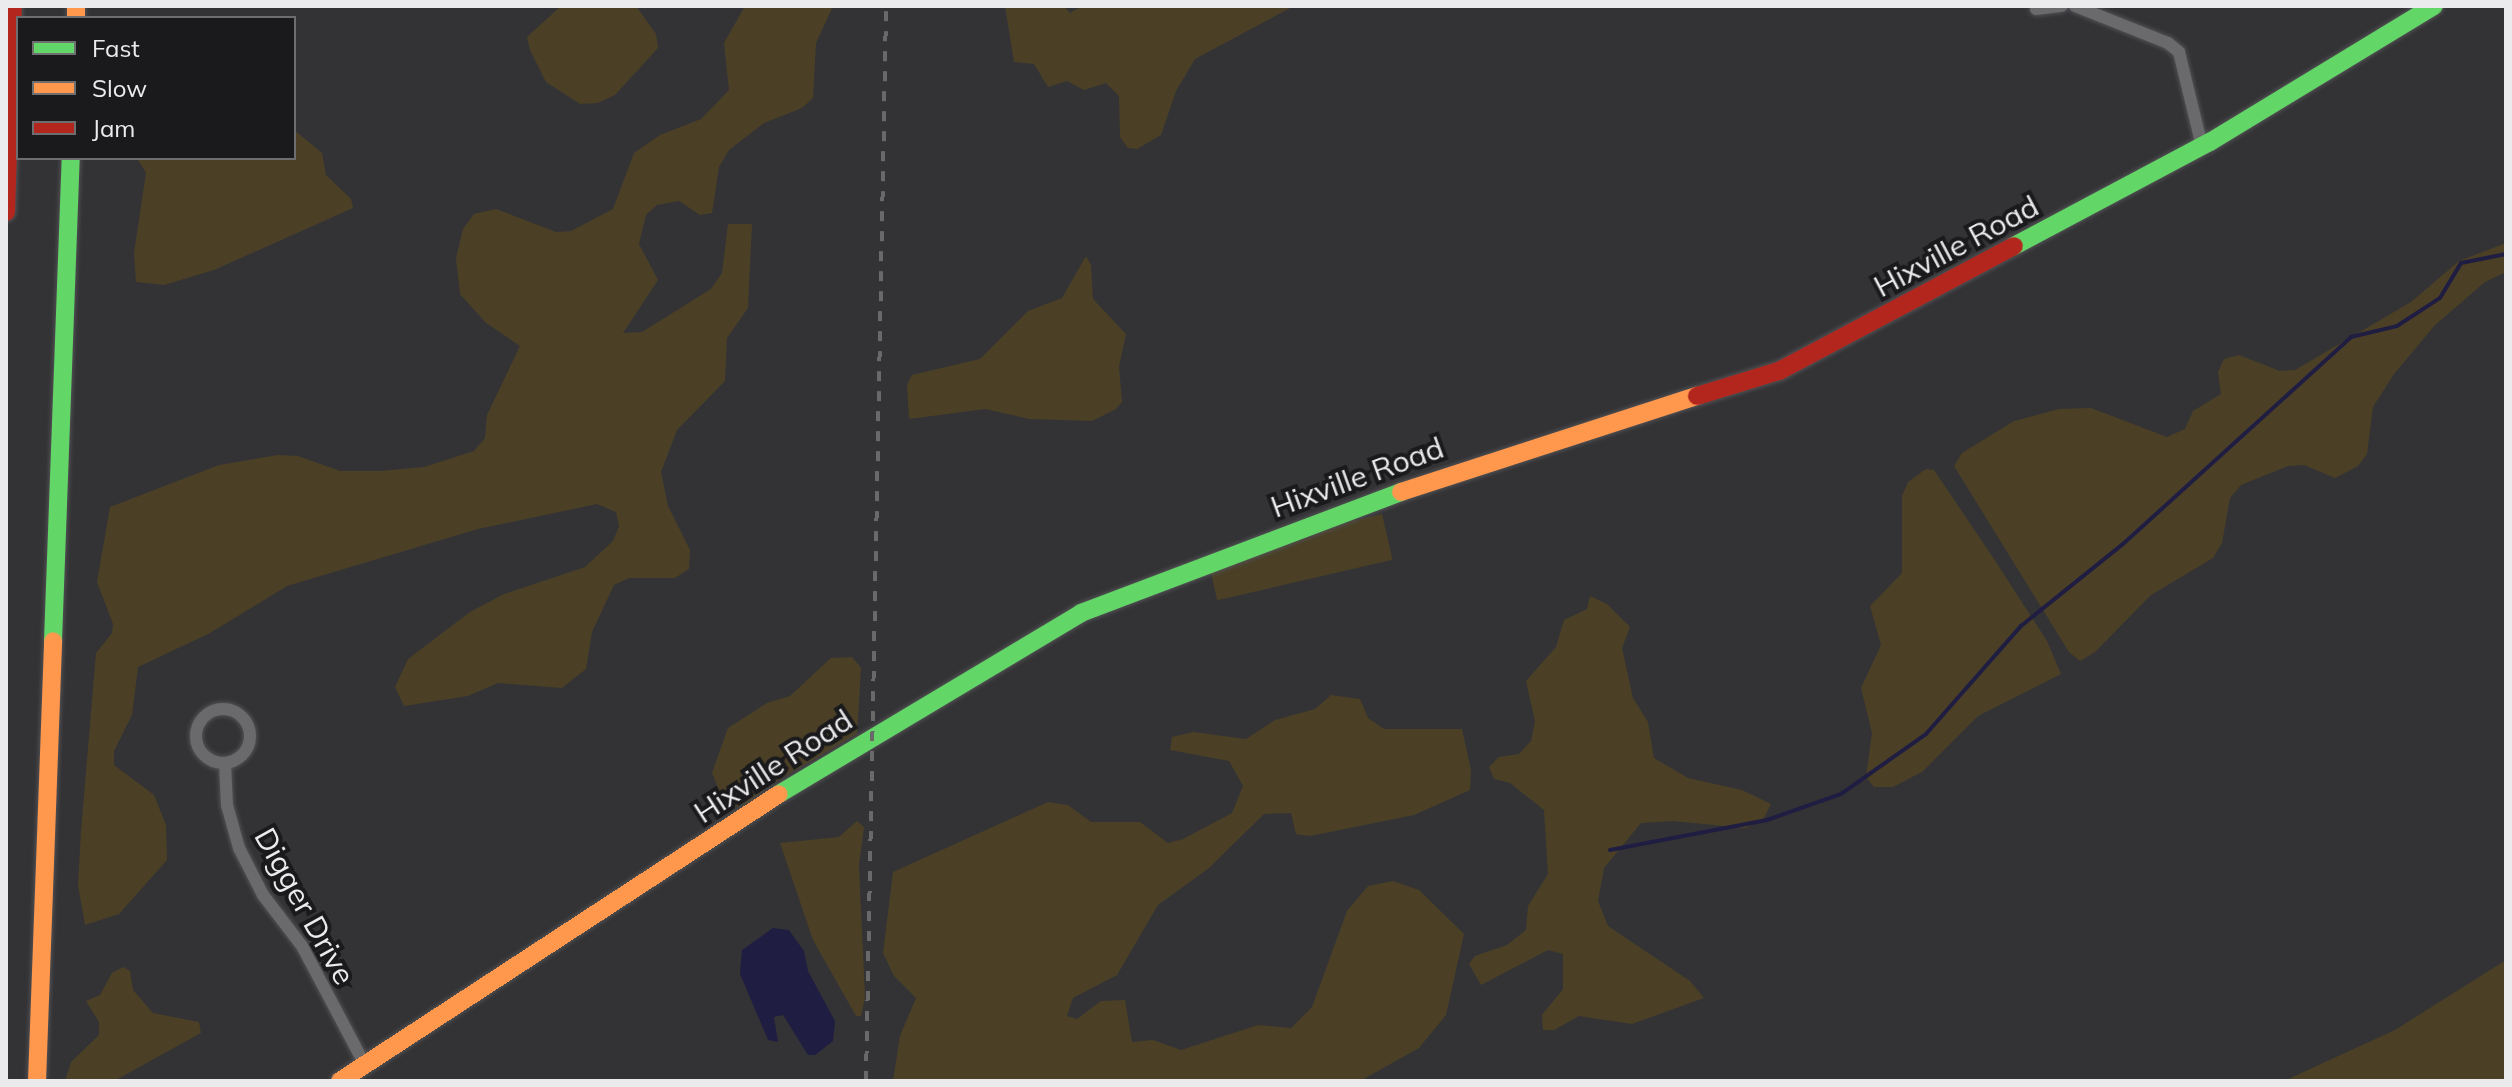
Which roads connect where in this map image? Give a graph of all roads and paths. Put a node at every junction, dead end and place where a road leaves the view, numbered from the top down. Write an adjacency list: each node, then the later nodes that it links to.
1 (13, 6): 8 (main road)
2 (2062, 6): 5 (street)
3 (2075, 6): 6 (street)
4 (2434, 6): 6 (main road, Hixville Road)
5 (2036, 9)
6 (2202, 146): 10 (main road, Hixville Road)
7 (71, 160): 11 (main road)
8 (6, 212)
9 (225, 763): 9 (street); 10 (street, Digger Drive)
10 (365, 1065): 12 (main road, Hixville Road)
11 (37, 1081)
12 (340, 1081)

